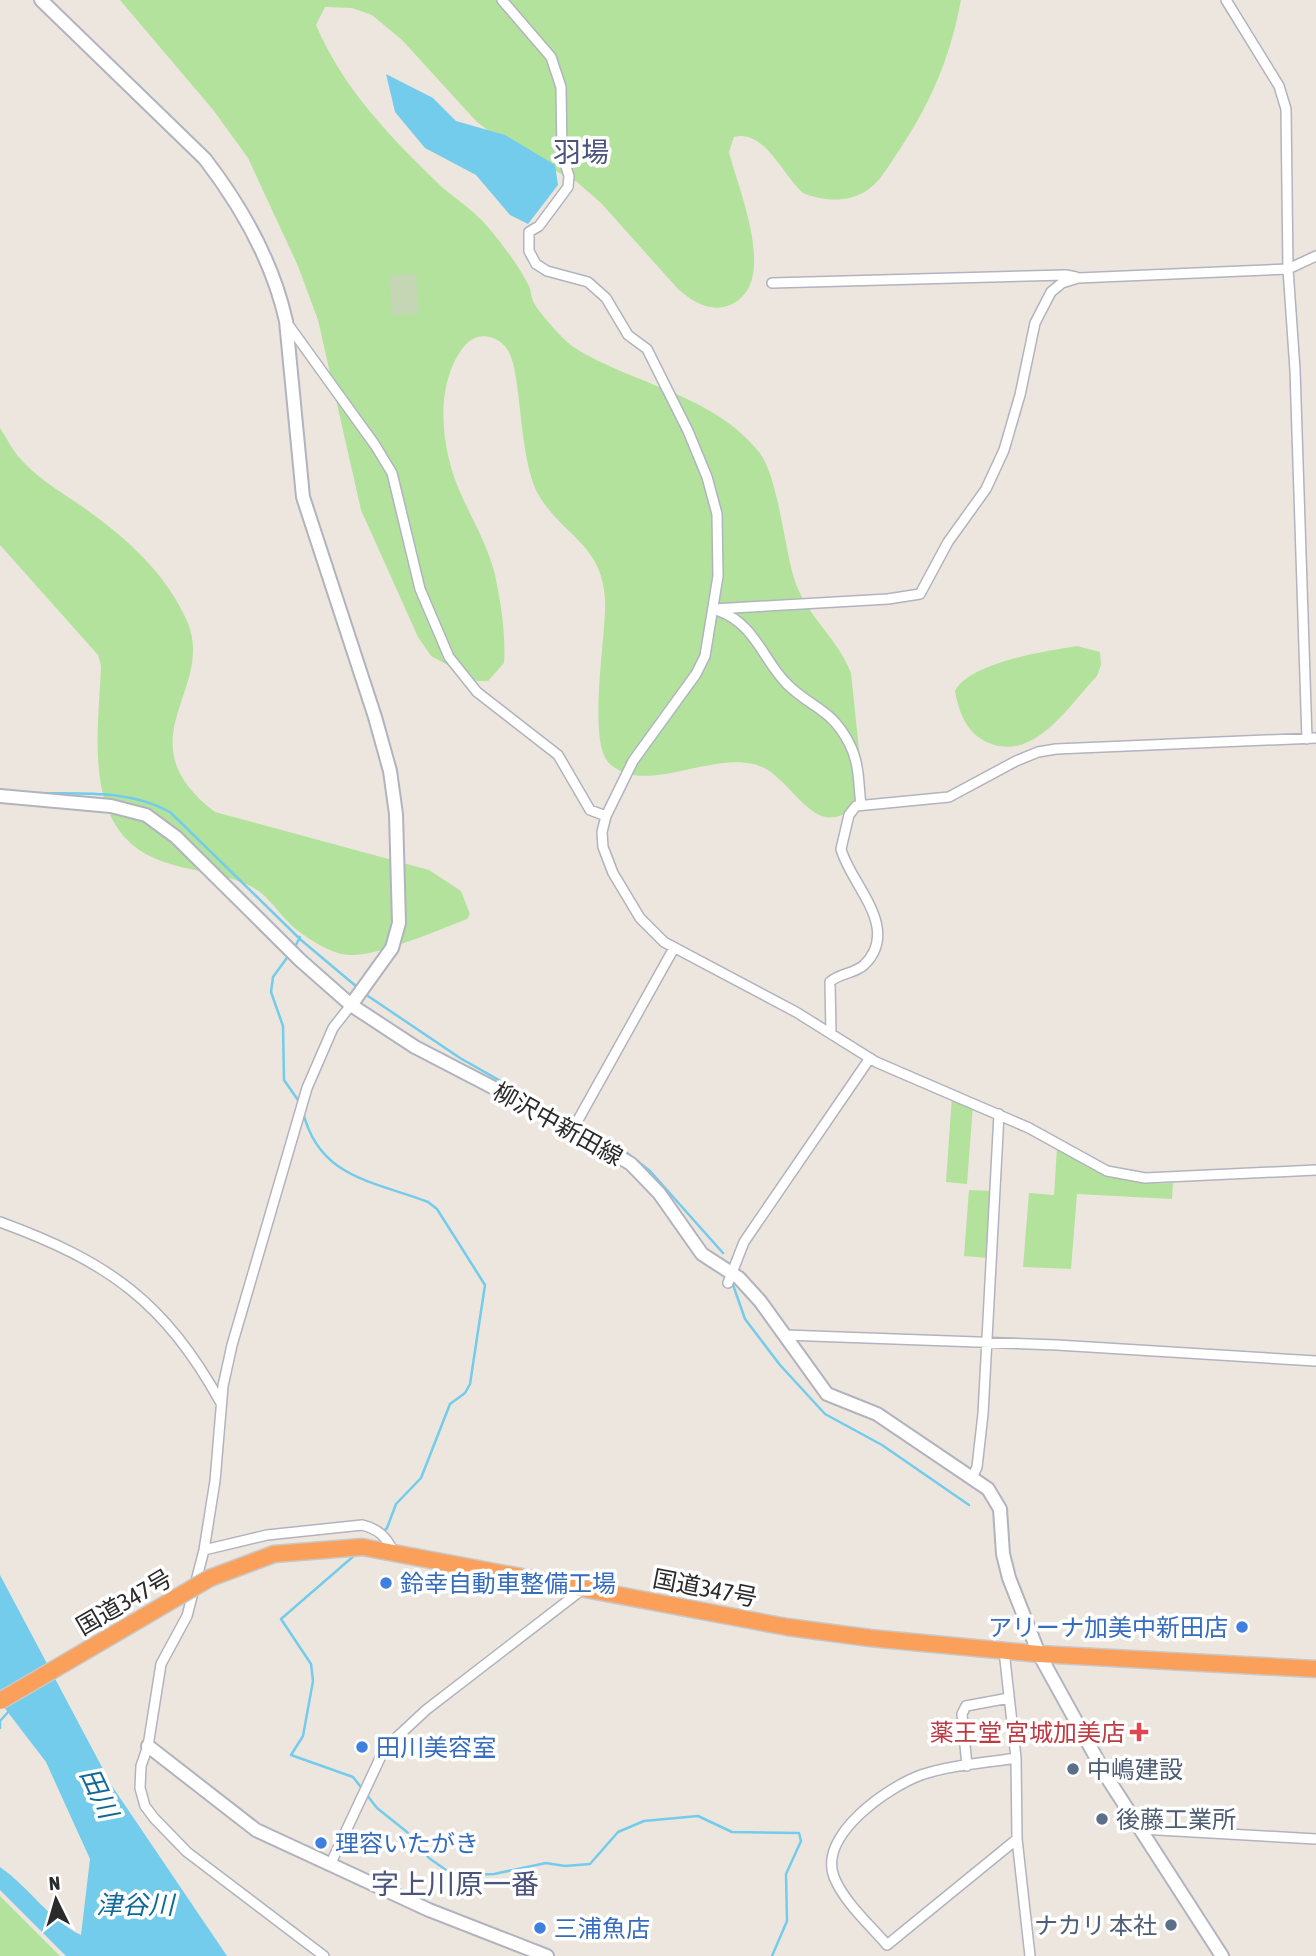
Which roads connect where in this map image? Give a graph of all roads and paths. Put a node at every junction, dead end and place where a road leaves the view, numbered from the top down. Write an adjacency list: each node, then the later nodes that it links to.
1 (41, 0): 8 (street)
2 (502, 0): 9 (street)
3 (1227, 0): 5 (street)
4 (1316, 256): 5 (street)
5 (1288, 269): 6 (street); 10 (street)
6 (1078, 278): 7 (street); 9 (street)
7 (772, 283)
8 (286, 321): 13 (street); 15 (street)
9 (714, 609): 12 (street); 13 (street)
10 (1312, 738): 12 (street)
11 (0, 796): 15 (street, 柳沢中新田線)
12 (861, 805): 16 (street)
13 (606, 816): 14 (street)
14 (674, 948): 16 (street); 19 (street)
15 (354, 1001): 19 (street, 柳沢中新田線); 26 (street)
16 (831, 1034): 17 (street)
17 (870, 1058): 18 (street); 22 (street)
18 (999, 1114): 20 (street); 24 (street)
19 (573, 1129): 22 (street, 柳沢中新田線)
20 (1316, 1170)
21 (0, 1222): 26 (street)
22 (731, 1278): 23 (street, 柳沢中新田線)
23 (785, 1335): 24 (street); 27 (street, 柳沢中新田線)
24 (987, 1344): 25 (street); 27 (street)
25 (1316, 1361)
26 (222, 1404): 29 (street)
27 (972, 1478): 32 (street, 柳沢中新田線)
28 (390, 1546): 29 (street); 30 (highway, 国道347号); 35 (highway, 国道347号, bridge)
29 (204, 1550): 36 (street)
30 (585, 1588): 31 (highway, 国道347号); 42 (street)
31 (1004, 1651): 32 (highway, 国道347号); 34 (street)
32 (1039, 1654): 33 (highway, 国道347号); 39 (street, 柳沢中新田線)
33 (1316, 1670)
34 (1009, 1698): 37 (street); 38 (street)
35 (0, 1701)
36 (148, 1745): 42 (street); 43 (street)
37 (1016, 1758): 38 (street); 40 (street)
38 (967, 1766): 40 (street)
39 (1141, 1829): 41 (street); 46 (street, 柳沢中新田線)
40 (1017, 1839): 45 (street)
41 (1316, 1839)
42 (330, 1865): 44 (street)
43 (324, 1956)
44 (547, 1956)
45 (1030, 1956)
46 (1222, 1956)

